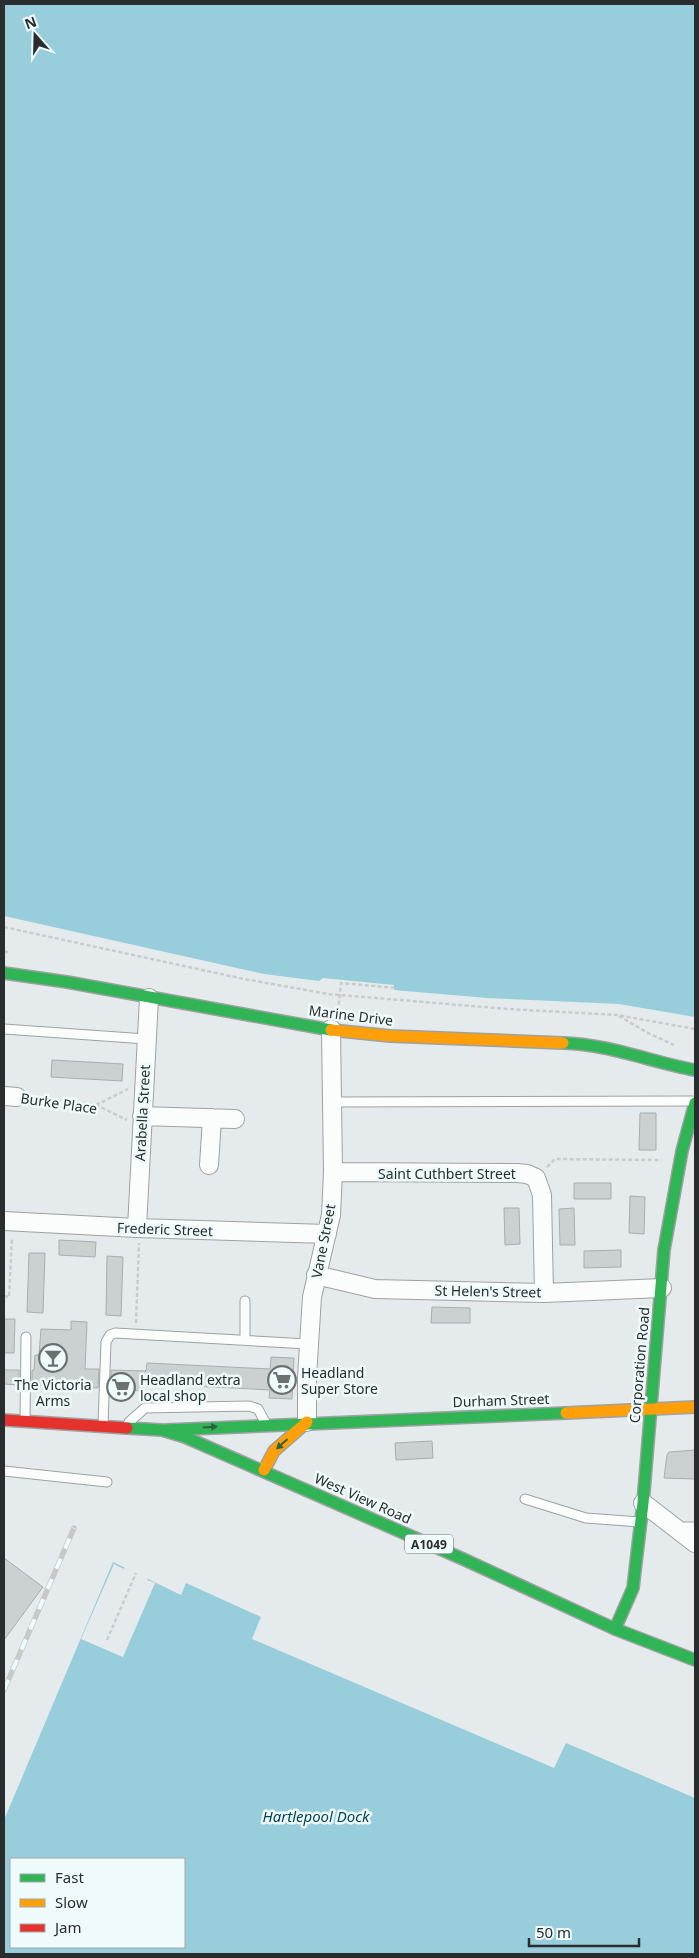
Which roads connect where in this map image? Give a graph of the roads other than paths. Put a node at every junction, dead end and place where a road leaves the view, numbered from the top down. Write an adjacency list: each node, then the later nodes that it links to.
1 (4, 972): 2 (street, Marine Drive)
2 (149, 998): 4 (street, Marine Drive); 5 (street, Arabella Street)
3 (4, 1029): 5 (lane)
4 (332, 1029): 6 (street, Marine Drive); 7 (street, Vane Street)
5 (146, 1039): 11 (street, Arabella Street)
6 (695, 1070)
7 (332, 1102): 8 (lane); 14 (street, Vane Street)
8 (695, 1102): 12 (street, Corporation Road)
9 (212, 1118): 10 (street); 11 (street); 13 (street)
10 (235, 1119)
11 (141, 1121): 16 (street, Arabella Street)
12 (686, 1154): 19 (street, Corporation Road)
13 (209, 1165)
14 (333, 1172): 17 (street, Vane Street); 20 (street, Saint Cuthbert Street)
15 (8, 1221): 16 (street, Frederic Street)
16 (138, 1231): 17 (street, Frederic Street)
17 (327, 1234): 18 (street, Vane Street)
18 (316, 1275): 20 (street, St Helen's Street); 24 (street, Vane Street)
19 (662, 1288): 20 (street, St Helen's Street); 26 (street, Corporation Road)
20 (544, 1292)
21 (245, 1301): 23 (lane)
22 (26, 1337): 28 (lane)
23 (245, 1340): 24 (lane); 31 (lane)
24 (308, 1344): 29 (street, Vane Street)
25 (695, 1407): 26 (street, Durham Street)
26 (650, 1408): 29 (street, Durham Street); 38 (street, Corporation Road)
27 (4, 1420): 28 (street, West View Road / A1049)
28 (25, 1422): 31 (street, West View Road / A1049)
29 (307, 1422): 30 (street, Durham Street); 34 (street, one-way to 34)
30 (267, 1424): 32 (lane); 33 (street, Durham Street, one-way to 30)
31 (103, 1426): 32 (street, West View Road / A1049)
32 (123, 1428): 33 (street, West View Road / A1049)
33 (162, 1430): 34 (street, West View Road / A1049)
34 (264, 1470): 43 (street, West View Road / A1049)
35 (4, 1471): 36 (lane)
36 (107, 1482)
37 (526, 1499): 39 (lane)
38 (643, 1504): 39 (street, Corporation Road); 40 (street)
39 (640, 1522): 43 (street, Corporation Road)
40 (675, 1527): 41 (lane); 42 (street)
41 (695, 1527)
42 (695, 1543)
43 (615, 1629): 44 (street, West View Road / A1049)
44 (695, 1660)

